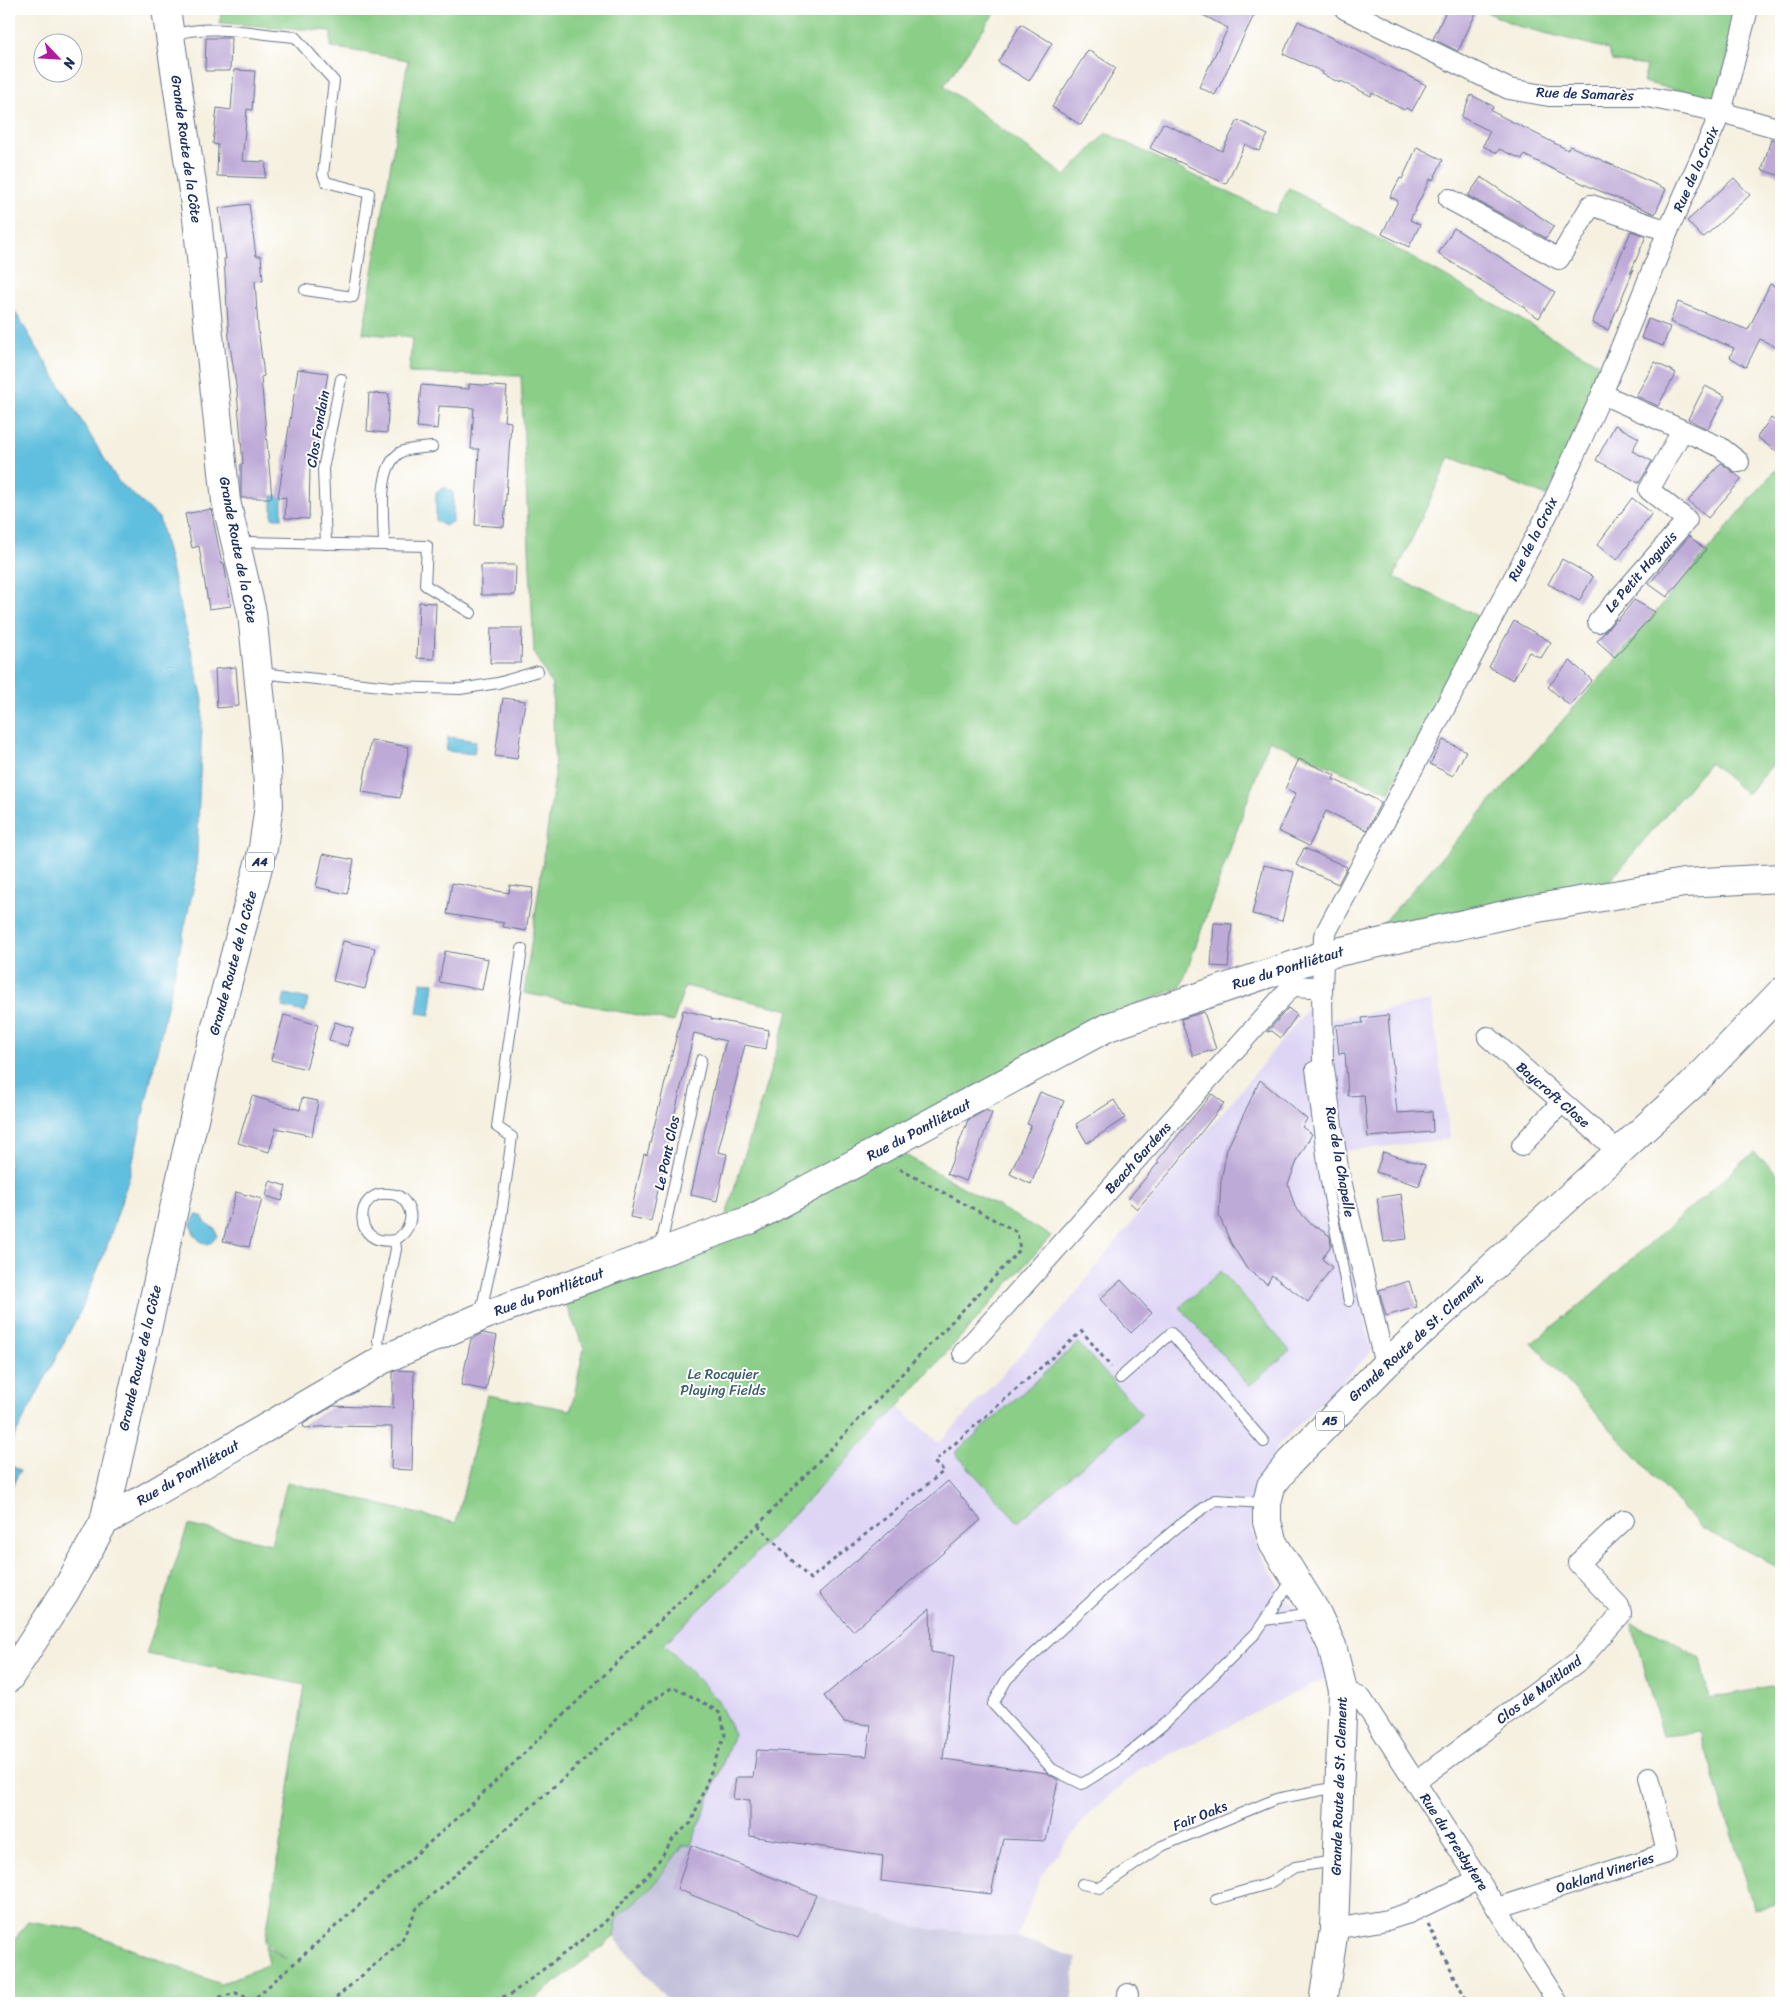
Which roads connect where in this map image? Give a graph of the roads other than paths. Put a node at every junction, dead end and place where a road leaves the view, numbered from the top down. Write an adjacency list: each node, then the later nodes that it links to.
1 (166, 9): 4 (main road, Grande Route de la Côte / A4)
2 (1345, 9): 5 (street, Rue de Samarès)
3 (1748, 9): 5 (street, Rue de la Croix)
4 (170, 36): 9 (lane); 15 (main road, Grande Route de la Côte / A4)
5 (1721, 112): 6 (street, Rue de Samarès); 8 (street, Rue de la Croix)
6 (1781, 129)
7 (1449, 199): 8 (street)
8 (1668, 231): 11 (street, Rue de la Croix)
9 (306, 290)
10 (340, 379): 16 (lane, Clos Fondain)
11 (1602, 394): 12 (street); 24 (street, Rue de la Croix)
12 (1682, 431): 14 (street); 19 (street, Le Petit Haguais)
13 (432, 447): 17 (lane)
14 (1739, 462)
15 (236, 543): 16 (lane); 21 (main road, Grande Route de la Côte / A4)
16 (326, 544): 17 (lane)
17 (384, 545): 18 (lane)
18 (471, 613)
19 (1598, 622)
20 (538, 671): 21 (lane)
21 (259, 673): 44 (main road, Grande Route de la Côte / A4)
22 (1781, 878): 24 (main road, Rue du Pontliétaut)
23 (522, 949): 36 (lane)
24 (1324, 955): 25 (street, Rue de la Chapelle); 34 (main road, Rue du Pontliétaut)
25 (1322, 989): 29 (street, Rue de la Chapelle); 37 (street, Beach Gardens)
26 (1781, 992): 32 (main road, Grande Route de St. Clement / A5)
27 (1488, 1037): 30 (street, Baycroft Close)
28 (701, 1060): 34 (lane, Le Pont Clos)
29 (1323, 1062): 35 (lane); 39 (street, Rue de la Chapelle)
30 (1561, 1103): 31 (street); 32 (street, Baycroft Close)
31 (1522, 1145)
32 (1619, 1152): 39 (main road, Grande Route de St. Clement / A5)
33 (395, 1240): 33 (lane); 38 (lane)
34 (660, 1252): 36 (main road, Rue du Pontliétaut)
35 (1349, 1301)
36 (488, 1314): 38 (main road, Rue du Pontliétaut)
37 (963, 1353)
38 (382, 1360): 44 (main road, Rue du Pontliétaut)
39 (1385, 1365): 42 (main road, Grande Route de St. Clement / A5)
40 (1120, 1378): 41 (lane)
41 (1264, 1442)
42 (1267, 1503): 45 (main road, Grande Route de St. Clement / A5); 47 (lane)
43 (1624, 1520): 51 (street, Clos de Maitland)
44 (104, 1522): 48 (main road, Grande Route de la Côte / A4)
45 (1294, 1577): 46 (main road, Grande Route de St. Clement / A5); 47 (lane)
46 (1316, 1612): 47 (lane); 49 (main road, Grande Route de St. Clement / A5)
47 (1265, 1620)
48 (9, 1678)
49 (1342, 1690): 51 (street, Rue du Presbytere); 52 (main road, Grande Route de St. Clement / A5)
50 (1649, 1777): 57 (street, Oakland Vineries)
51 (1415, 1782): 54 (street, Rue du Presbytere)
52 (1338, 1787): 53 (main road, Grande Route de St. Clement / A5); 55 (lane, Fair Oaks)
53 (1336, 1861): 56 (lane); 58 (main road, Grande Route de St. Clement / A5)
54 (1477, 1880): 57 (street, Rue du Presbytere); 58 (street)
55 (1082, 1884)
56 (1216, 1899)
57 (1497, 1908): 60 (street, Rue du Presbytere)
58 (1334, 1929): 59 (main road, Grande Route de St. Clement / A5)
59 (1323, 2003)
60 (1558, 2003)

